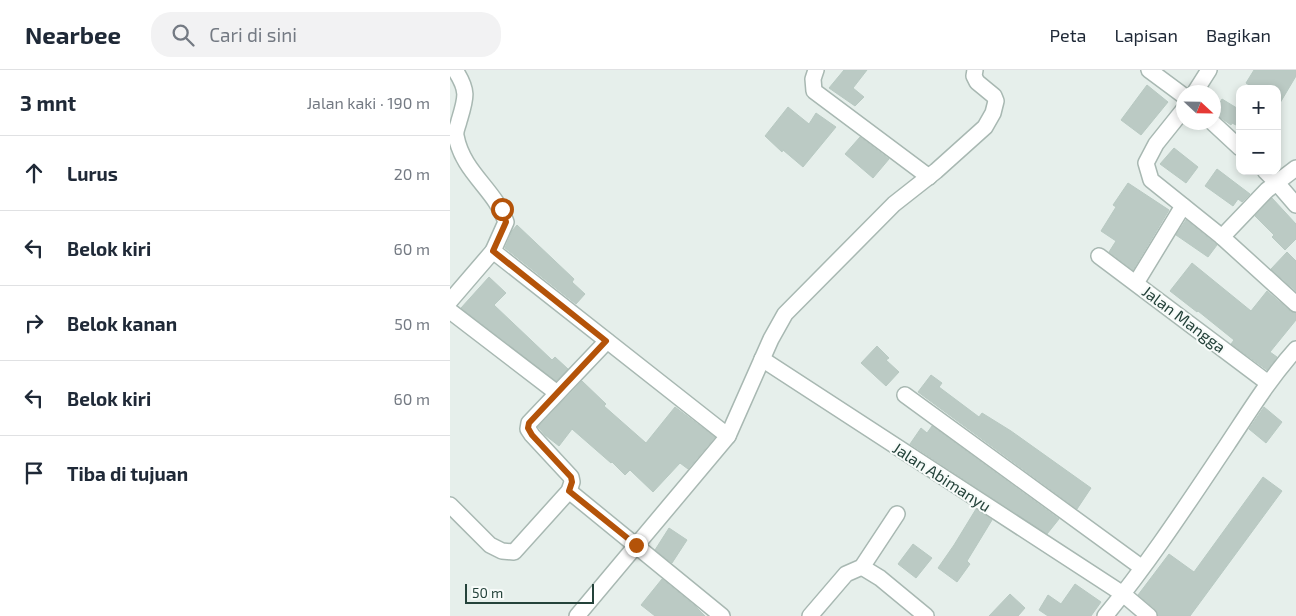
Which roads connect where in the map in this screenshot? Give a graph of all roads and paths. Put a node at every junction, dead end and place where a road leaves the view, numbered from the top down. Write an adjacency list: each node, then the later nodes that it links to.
1 (455, 70): 18 (street)
2 (816, 70): 13 (street)
3 (975, 70): 13 (street)
4 (1149, 70): 7 (street)
5 (1209, 70): 6 (street)
6 (1199, 85)
7 (1176, 90)
8 (1176, 119): 16 (street)
9 (1221, 130): 10 (street)
10 (1236, 144)
11 (1296, 168): 14 (street)
12 (1269, 175): 14 (street)
13 (929, 177): 26 (street)
14 (1277, 182): 15 (street); 17 (street)
15 (1296, 205)
16 (1183, 206): 17 (street); 20 (street)
17 (1222, 237): 22 (street)
18 (493, 251): 21 (street); 24 (street)
19 (1099, 256): 20 (street, Jalan Mangga)
20 (1136, 283): 27 (street, Jalan Mangga)
21 (450, 301)
22 (1296, 304)
23 (450, 311): 28 (street)
24 (606, 341): 28 (street); 30 (street)
25 (1296, 349): 27 (street)
26 (762, 359): 30 (street); 37 (street, Jalan Abimanyu)
27 (1268, 383): 36 (street)
28 (558, 392): 31 (street)
29 (905, 395): 36 (street)
30 (728, 436): 34 (street)
31 (569, 491): 32 (street); 34 (street)
32 (450, 505)
33 (897, 514): 35 (street)
34 (636, 545): 38 (street); 39 (street)
35 (862, 567): 40 (street); 41 (street)
36 (1141, 567): 37 (street)
37 (1123, 594): 42 (street); 43 (street, Jalan Abimanyu)
38 (577, 616)
39 (722, 616)
40 (810, 616)
41 (926, 616)
42 (1105, 616)
43 (1149, 616)

